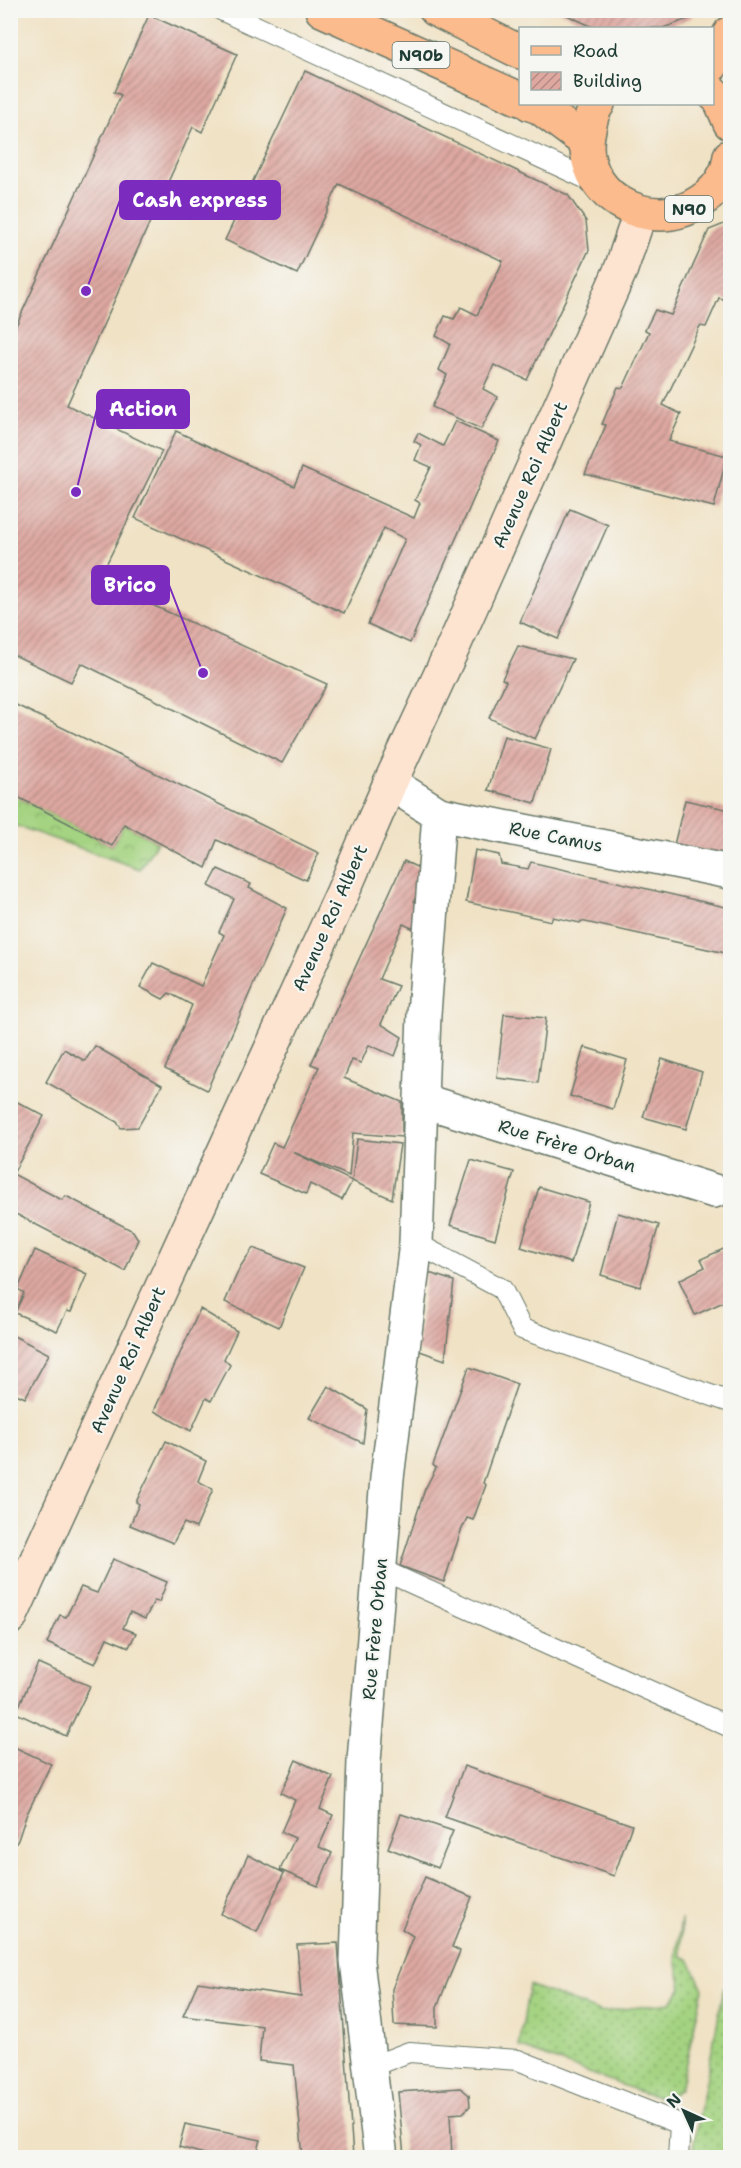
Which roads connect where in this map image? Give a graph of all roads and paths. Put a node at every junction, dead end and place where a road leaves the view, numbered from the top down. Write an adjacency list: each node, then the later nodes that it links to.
1 (221, 10): 14 (lane)
2 (322, 10): 8 (main road, N90b)
3 (436, 10): 5 (main road, N90b)
4 (730, 33): 6 (main road)
5 (519, 52)
6 (714, 61)
7 (714, 94): 11 (main road)
8 (519, 99)
9 (533, 105): 12 (main road)
10 (597, 105): 12 (main road, N90)
11 (730, 123)
12 (586, 142): 14 (main road, N90)
13 (729, 170): 15 (main road, N90)
14 (600, 185): 15 (main road, N90)
15 (640, 213): 16 (main road, Avenue Roi Albert / N90)
16 (390, 783): 17 (street, Rue Camus); 24 (main road, Avenue Roi Albert / N90)
17 (439, 814): 18 (street, Rue Camus); 19 (street, Rue Frère Orban)
18 (730, 872)
19 (421, 1100): 20 (street, Rue Frère Orban); 21 (street, Rue Frère Orban)
20 (714, 1191)
21 (416, 1244): 22 (lane); 23 (street, Rue Frère Orban)
22 (730, 1402)
23 (380, 1569): 25 (lane); 26 (street, Rue Frère Orban)
24 (10, 1618)
25 (730, 1726)
26 (370, 2067): 27 (street, Rue Frère Orban); 28 (lane)
27 (381, 2157)
28 (678, 2157)

